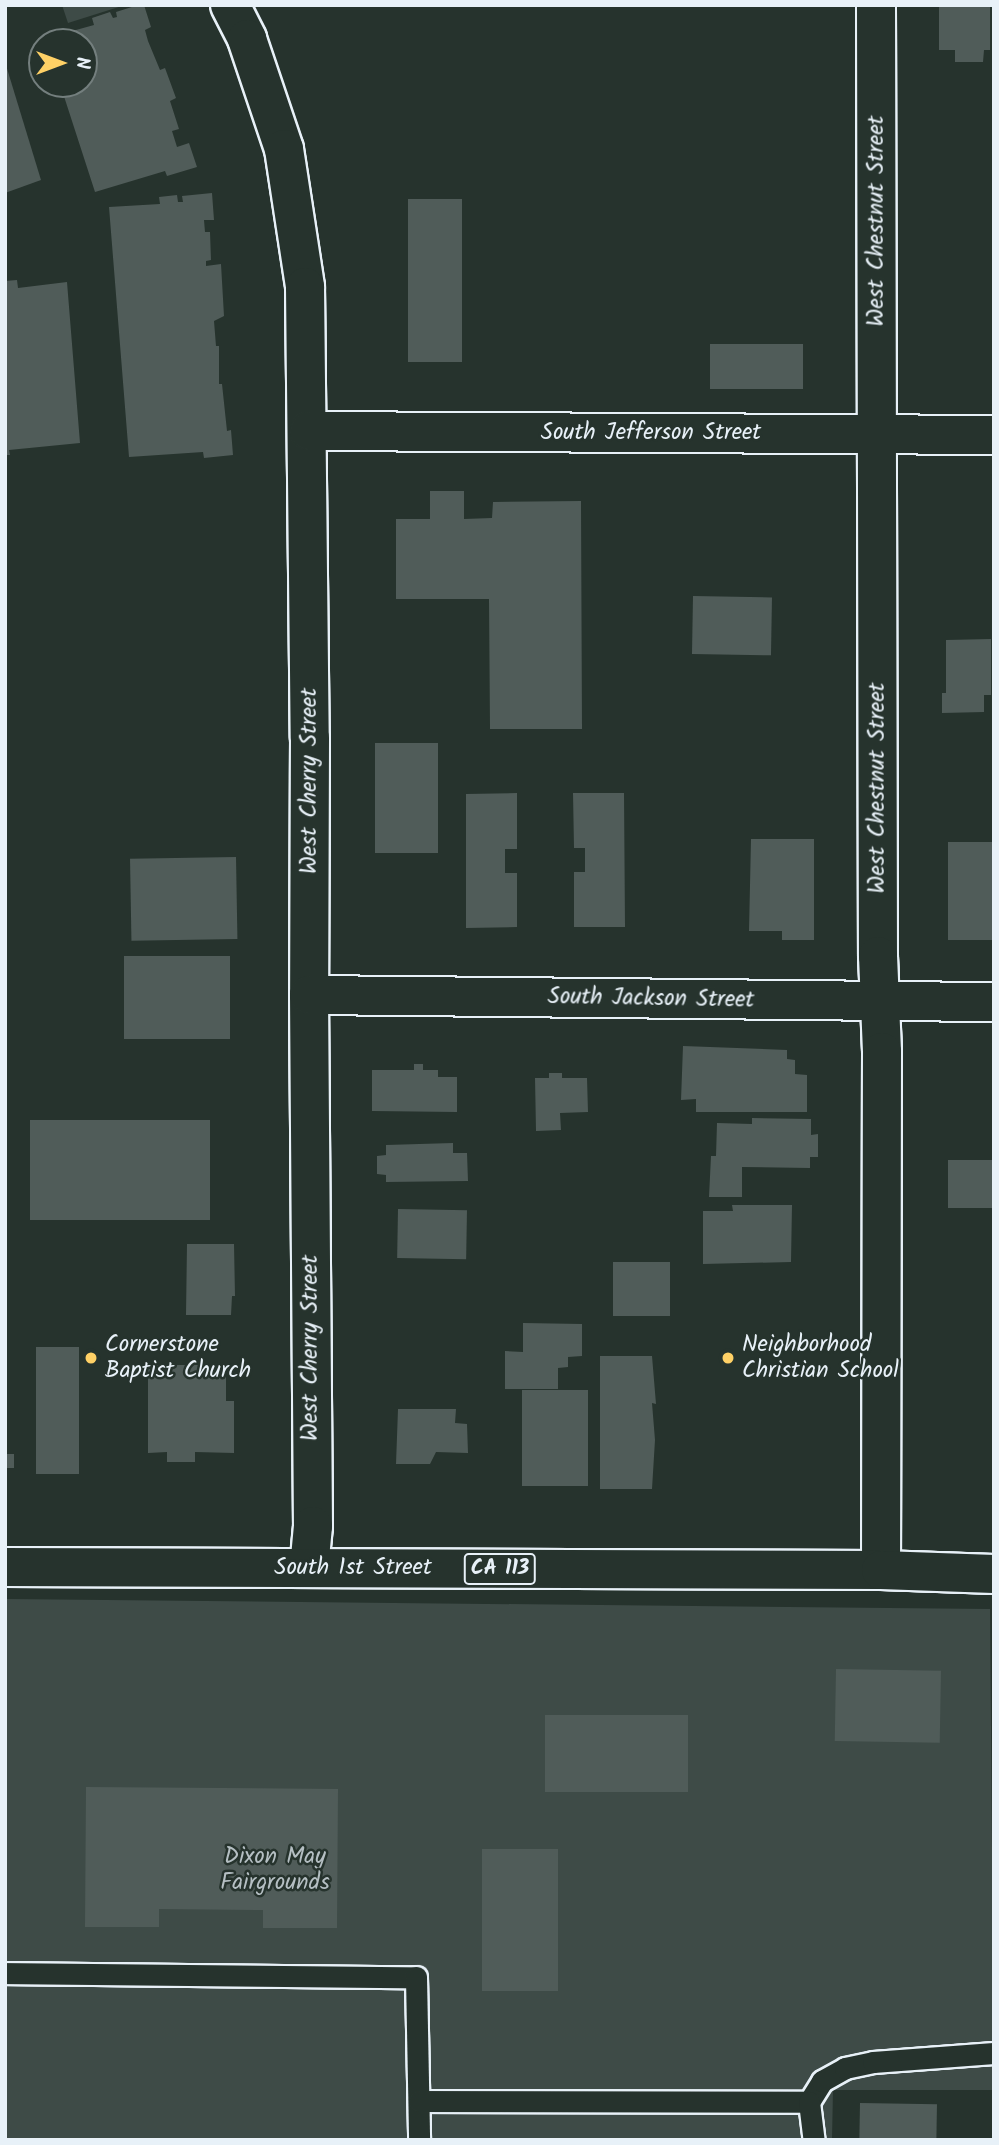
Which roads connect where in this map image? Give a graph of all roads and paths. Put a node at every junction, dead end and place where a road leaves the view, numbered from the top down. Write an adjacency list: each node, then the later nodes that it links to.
1 (230, 5): 3 (street, West Cherry Street)
2 (876, 5): 4 (street, West Chestnut Street)
3 (309, 430): 4 (street, South Jefferson Street); 6 (street, West Cherry Street)
4 (878, 435): 5 (street, South Jefferson Street); 7 (street, West Chestnut Street)
5 (994, 435)
6 (309, 995): 7 (street, South Jackson Street); 10 (street, West Cherry Street)
7 (879, 1002): 8 (street, South Jackson Street); 11 (street, West Chestnut Street)
8 (994, 1002)
9 (5, 1567): 10 (street, South 1st Street / CA 113)
10 (309, 1568): 11 (street, South 1st Street / CA 113)
11 (881, 1570): 12 (street, South 1st Street / CA 113)
12 (994, 1574)
13 (5, 1973): 15 (lane)
14 (994, 2053): 16 (lane)
15 (419, 2101): 16 (lane); 17 (lane)
16 (809, 2102): 18 (lane)
17 (419, 2140)
18 (814, 2140)

